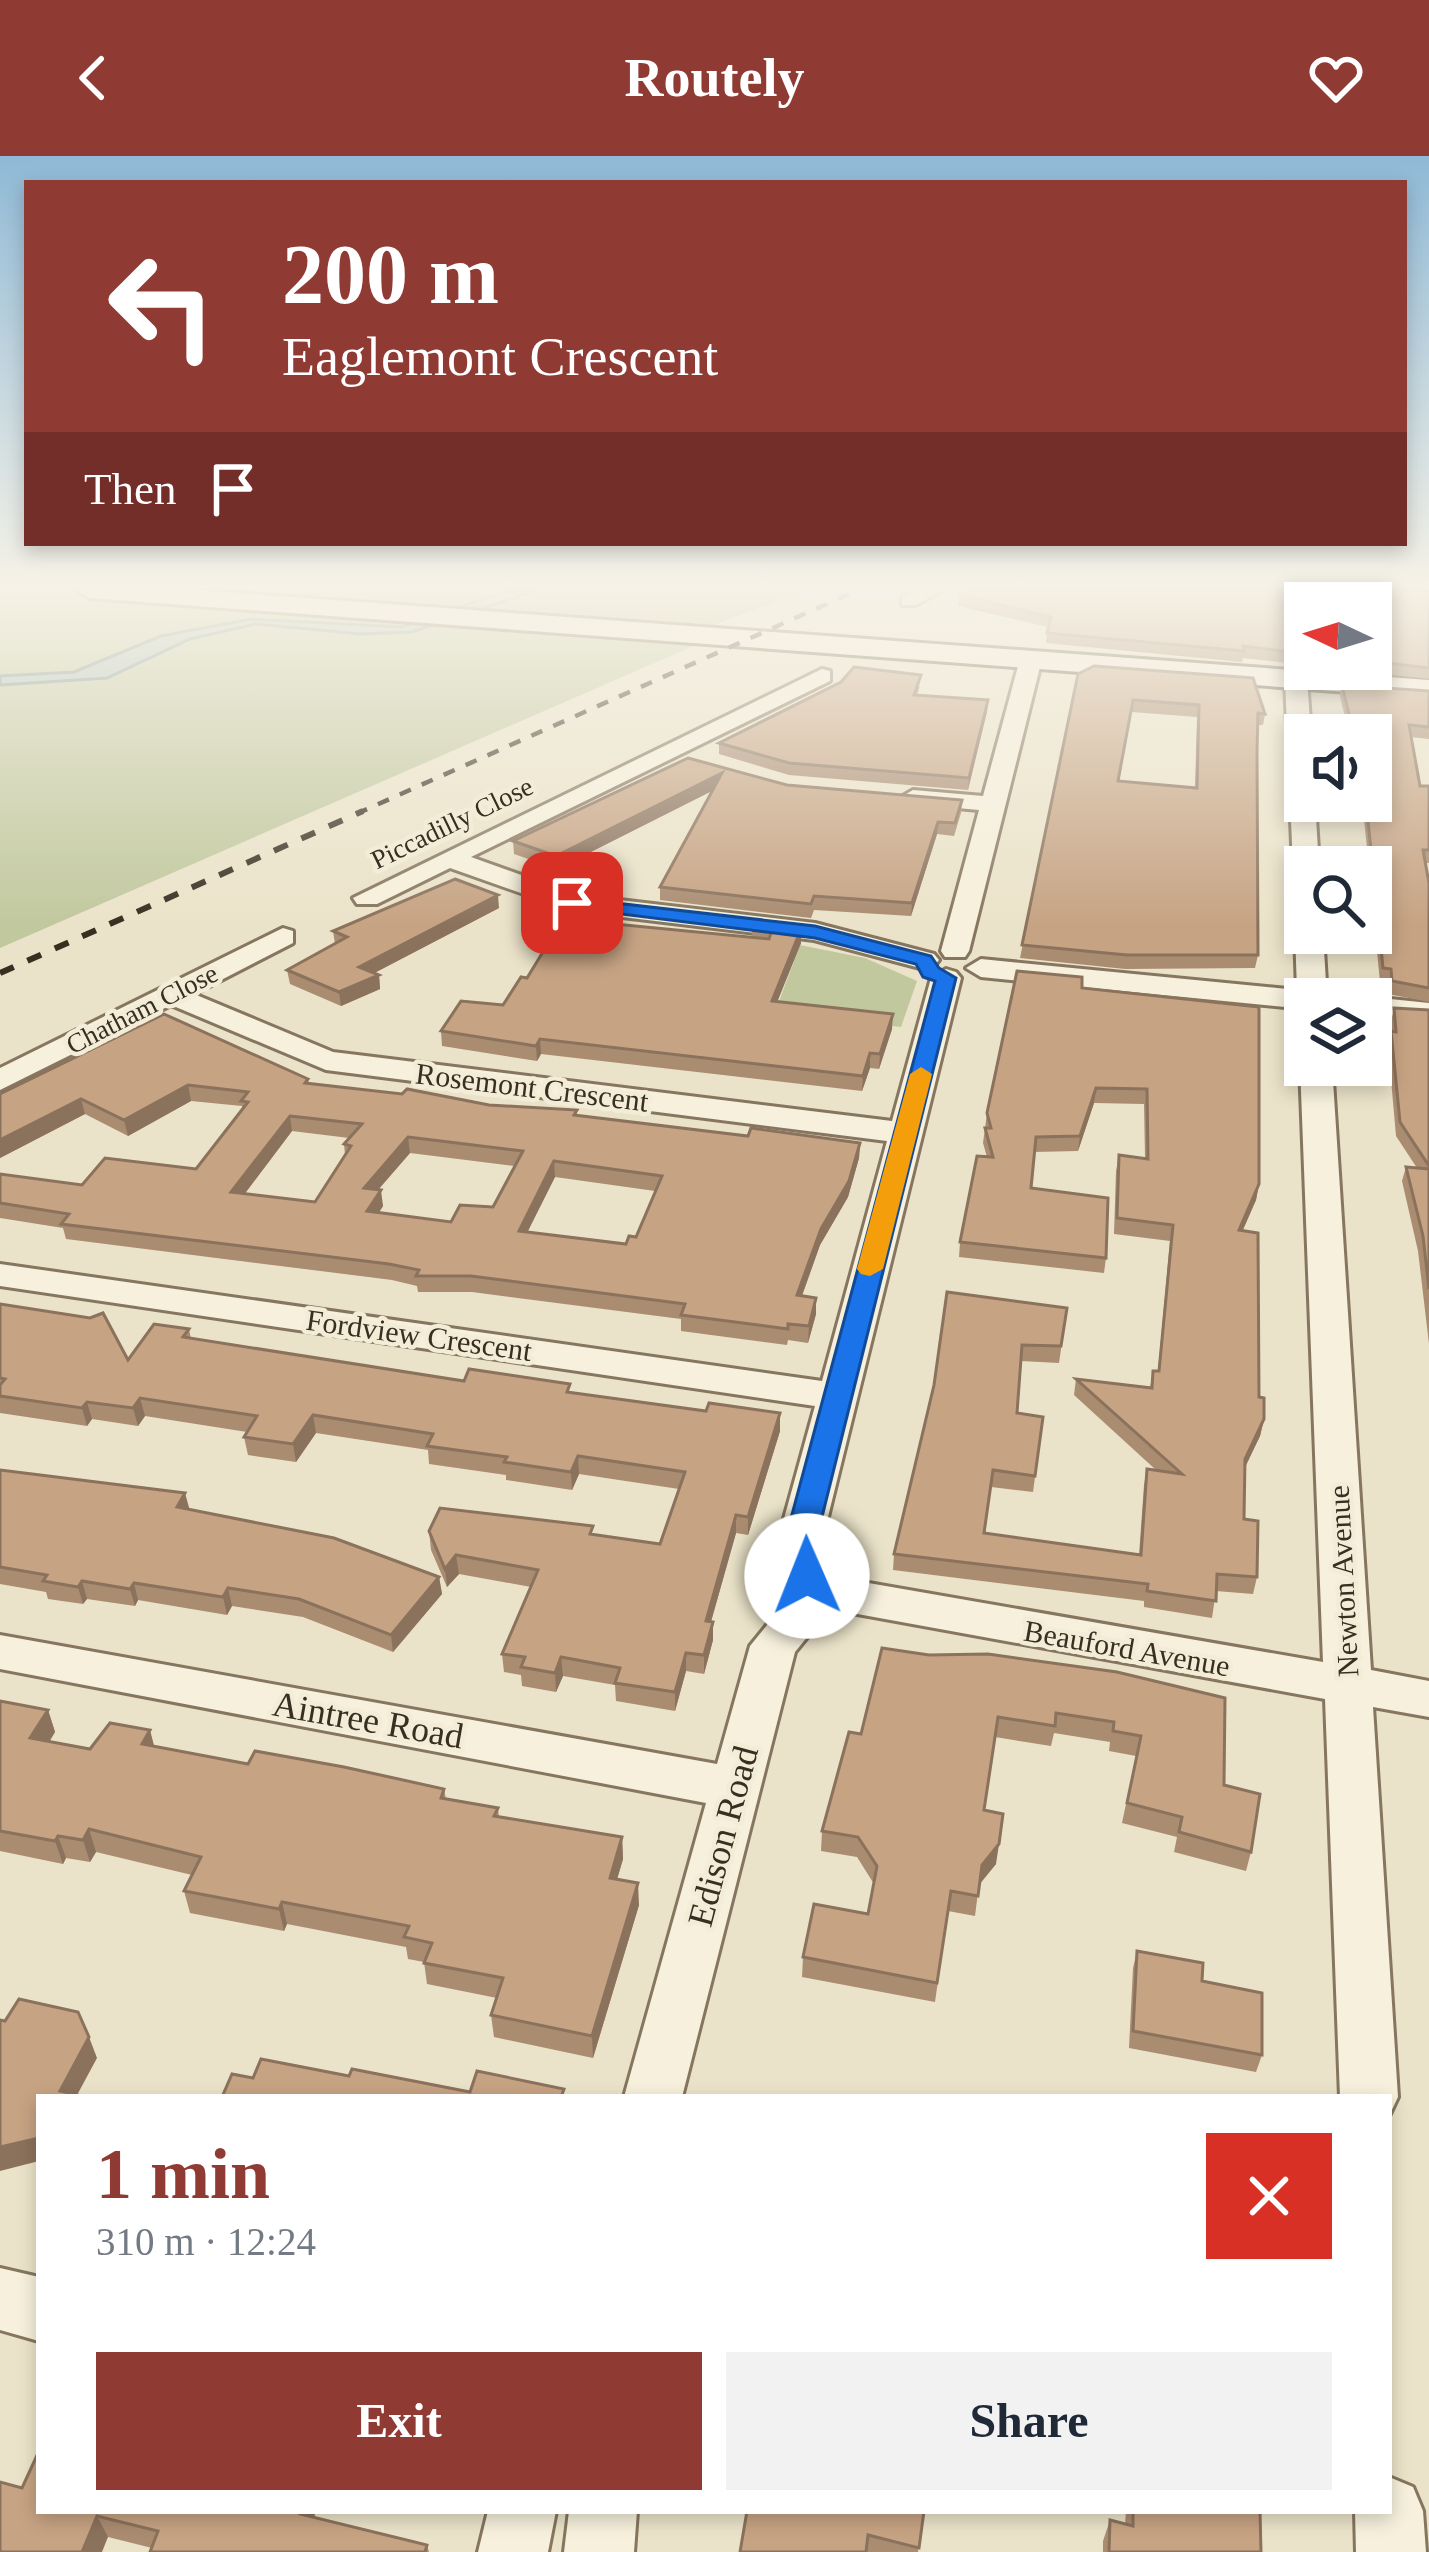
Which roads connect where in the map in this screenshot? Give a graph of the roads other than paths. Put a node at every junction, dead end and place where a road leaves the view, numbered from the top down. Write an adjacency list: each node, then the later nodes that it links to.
1 (769, 702): 4 (street, Piccadilly Close)
2 (1019, 702): 7 (street)
3 (1297, 702): 8 (street)
4 (667, 752): 5 (street); 9 (street, Piccadilly Close)
5 (707, 763)
6 (880, 795): 7 (street)
7 (992, 804): 12 (street)
8 (1305, 846)
9 (449, 858): 10 (street, Piccadilly Close); 12 (street)
10 (367, 898)
11 (283, 937): 13 (street, Chatham Close)
12 (951, 964): 14 (street); 19 (street)
13 (172, 995): 17 (street, Chatham Close); 19 (street, Rosemont Crescent)
14 (1284, 997)
15 (1392, 1008): 16 (street)
16 (1429, 1012)
17 (0, 1080)
18 (1317, 1086): 24 (street, Newton Avenue)
19 (905, 1133): 21 (street)
20 (0, 1275): 21 (street, Fordview Crescent)
21 (837, 1396): 22 (street)
22 (823, 1593): 24 (street, Beauford Avenue); 26 (street, Edison Road)
23 (0, 1652): 26 (street, Aintree Road)
24 (1348, 1686): 25 (street, Beauford Avenue); 28 (street, Newton Avenue)
25 (1429, 1699)
26 (736, 1788): 27 (street, Edison Road)
27 (654, 2094)
28 (1369, 2094)
29 (0, 2299): 30 (street)
30 (36, 2308)
31 (521, 2514): 34 (street)
32 (603, 2514): 35 (street)
33 (1389, 2514): 36 (street)
34 (513, 2552)
35 (599, 2552)
36 (1391, 2552)

